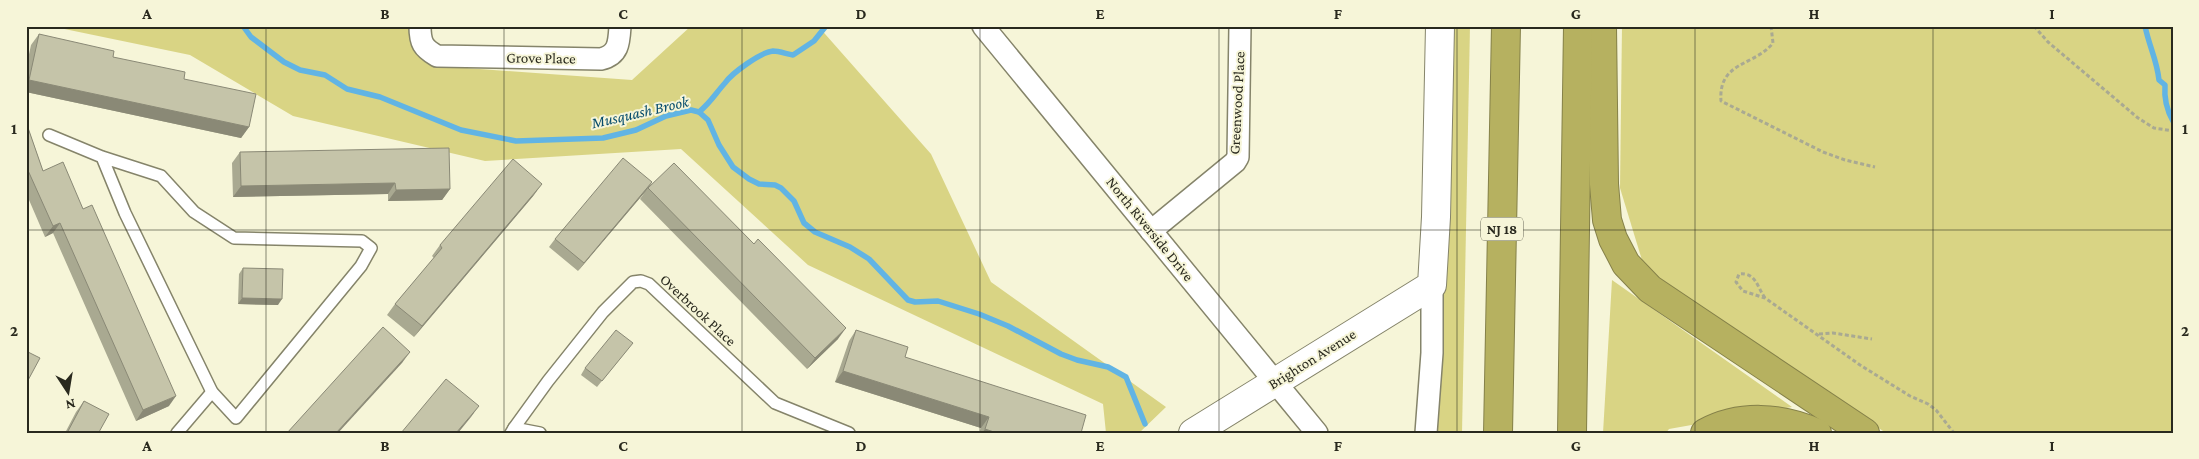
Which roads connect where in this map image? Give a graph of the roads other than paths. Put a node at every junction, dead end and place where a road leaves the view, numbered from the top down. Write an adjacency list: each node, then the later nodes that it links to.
1 (420, 26): 2 (street, Grove Place)
2 (620, 26)
3 (983, 26): 11 (street, North Riverside Drive)
4 (1240, 26): 11 (street, Greenwood Place)
5 (1440, 26): 12 (street)
6 (1506, 26): 22 (highway, NJ 18)
7 (1578, 26): 23 (highway)
8 (1602, 26): 26 (highway)
9 (49, 135): 10 (lane)
10 (102, 157): 14 (lane); 14 (lane)
11 (1151, 231): 13 (street, North Riverside Drive)
12 (1432, 286): 13 (street, Brighton Avenue); 21 (street)
13 (1275, 382): 19 (street, Brighton Avenue); 20 (street, North Riverside Drive)
14 (212, 392): 16 (lane)
15 (512, 430): 17 (lane); 18 (lane, Overbrook Place)
16 (177, 433)
17 (540, 433)
18 (848, 433)
19 (1193, 433)
20 (1317, 433)
21 (1426, 433)
22 (1498, 433)
23 (1572, 433)
24 (1705, 433): 25 (highway)
25 (1817, 433)
26 (1865, 433)

